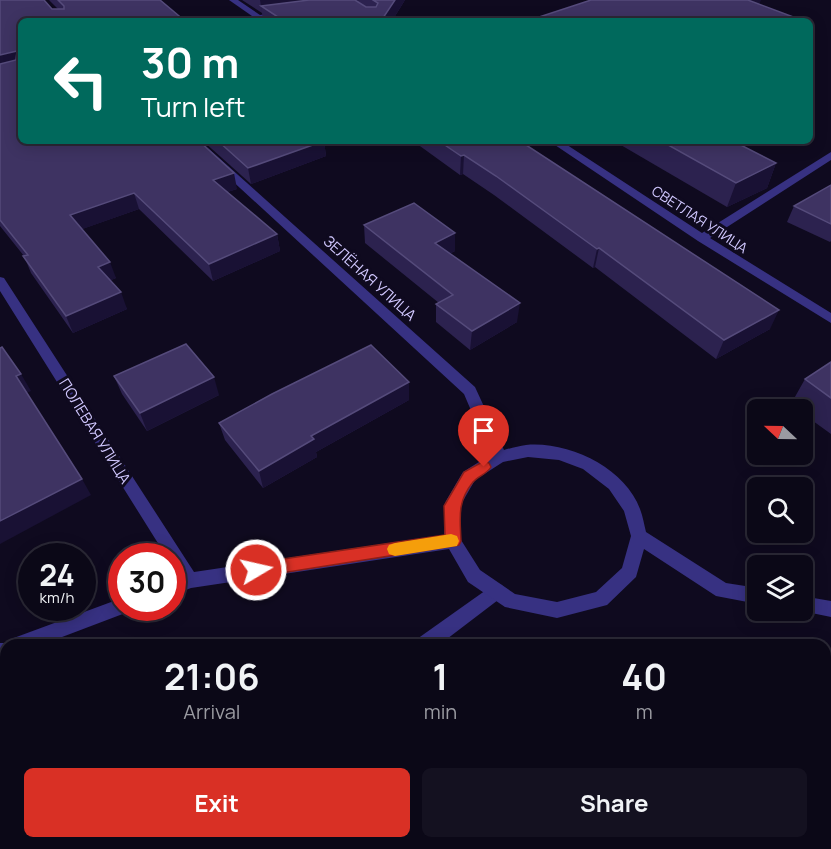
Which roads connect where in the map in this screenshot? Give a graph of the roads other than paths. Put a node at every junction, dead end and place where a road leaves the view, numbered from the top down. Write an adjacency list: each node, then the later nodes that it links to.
1 (233, 0): 3 (street)
2 (292, 12): 3 (street)
3 (257, 16): 4 (street)
4 (249, 18)
5 (197, 144): 11 (street, ЗЕЛЁНАЯ УЛИЦА)
6 (559, 144): 8 (street, СВЕТЛАЯ УЛИЦА)
7 (831, 155): 8 (street)
8 (702, 238): 10 (street, СВЕТЛАЯ УЛИЦА)
9 (0, 281): 14 (street, ПОЛЕВАЯ УЛИЦА)
10 (831, 320)
11 (499, 457): 12 (street); 13 (street)
12 (639, 536): 16 (street); 17 (street)
13 (453, 541): 14 (street); 16 (street)
14 (190, 580): 15 (street)
15 (186, 581)
16 (496, 591): 22 (street)
17 (747, 594)
18 (813, 606): 19 (street)
19 (831, 609)
20 (108, 611): 21 (street)
21 (34, 639)
22 (432, 639)

